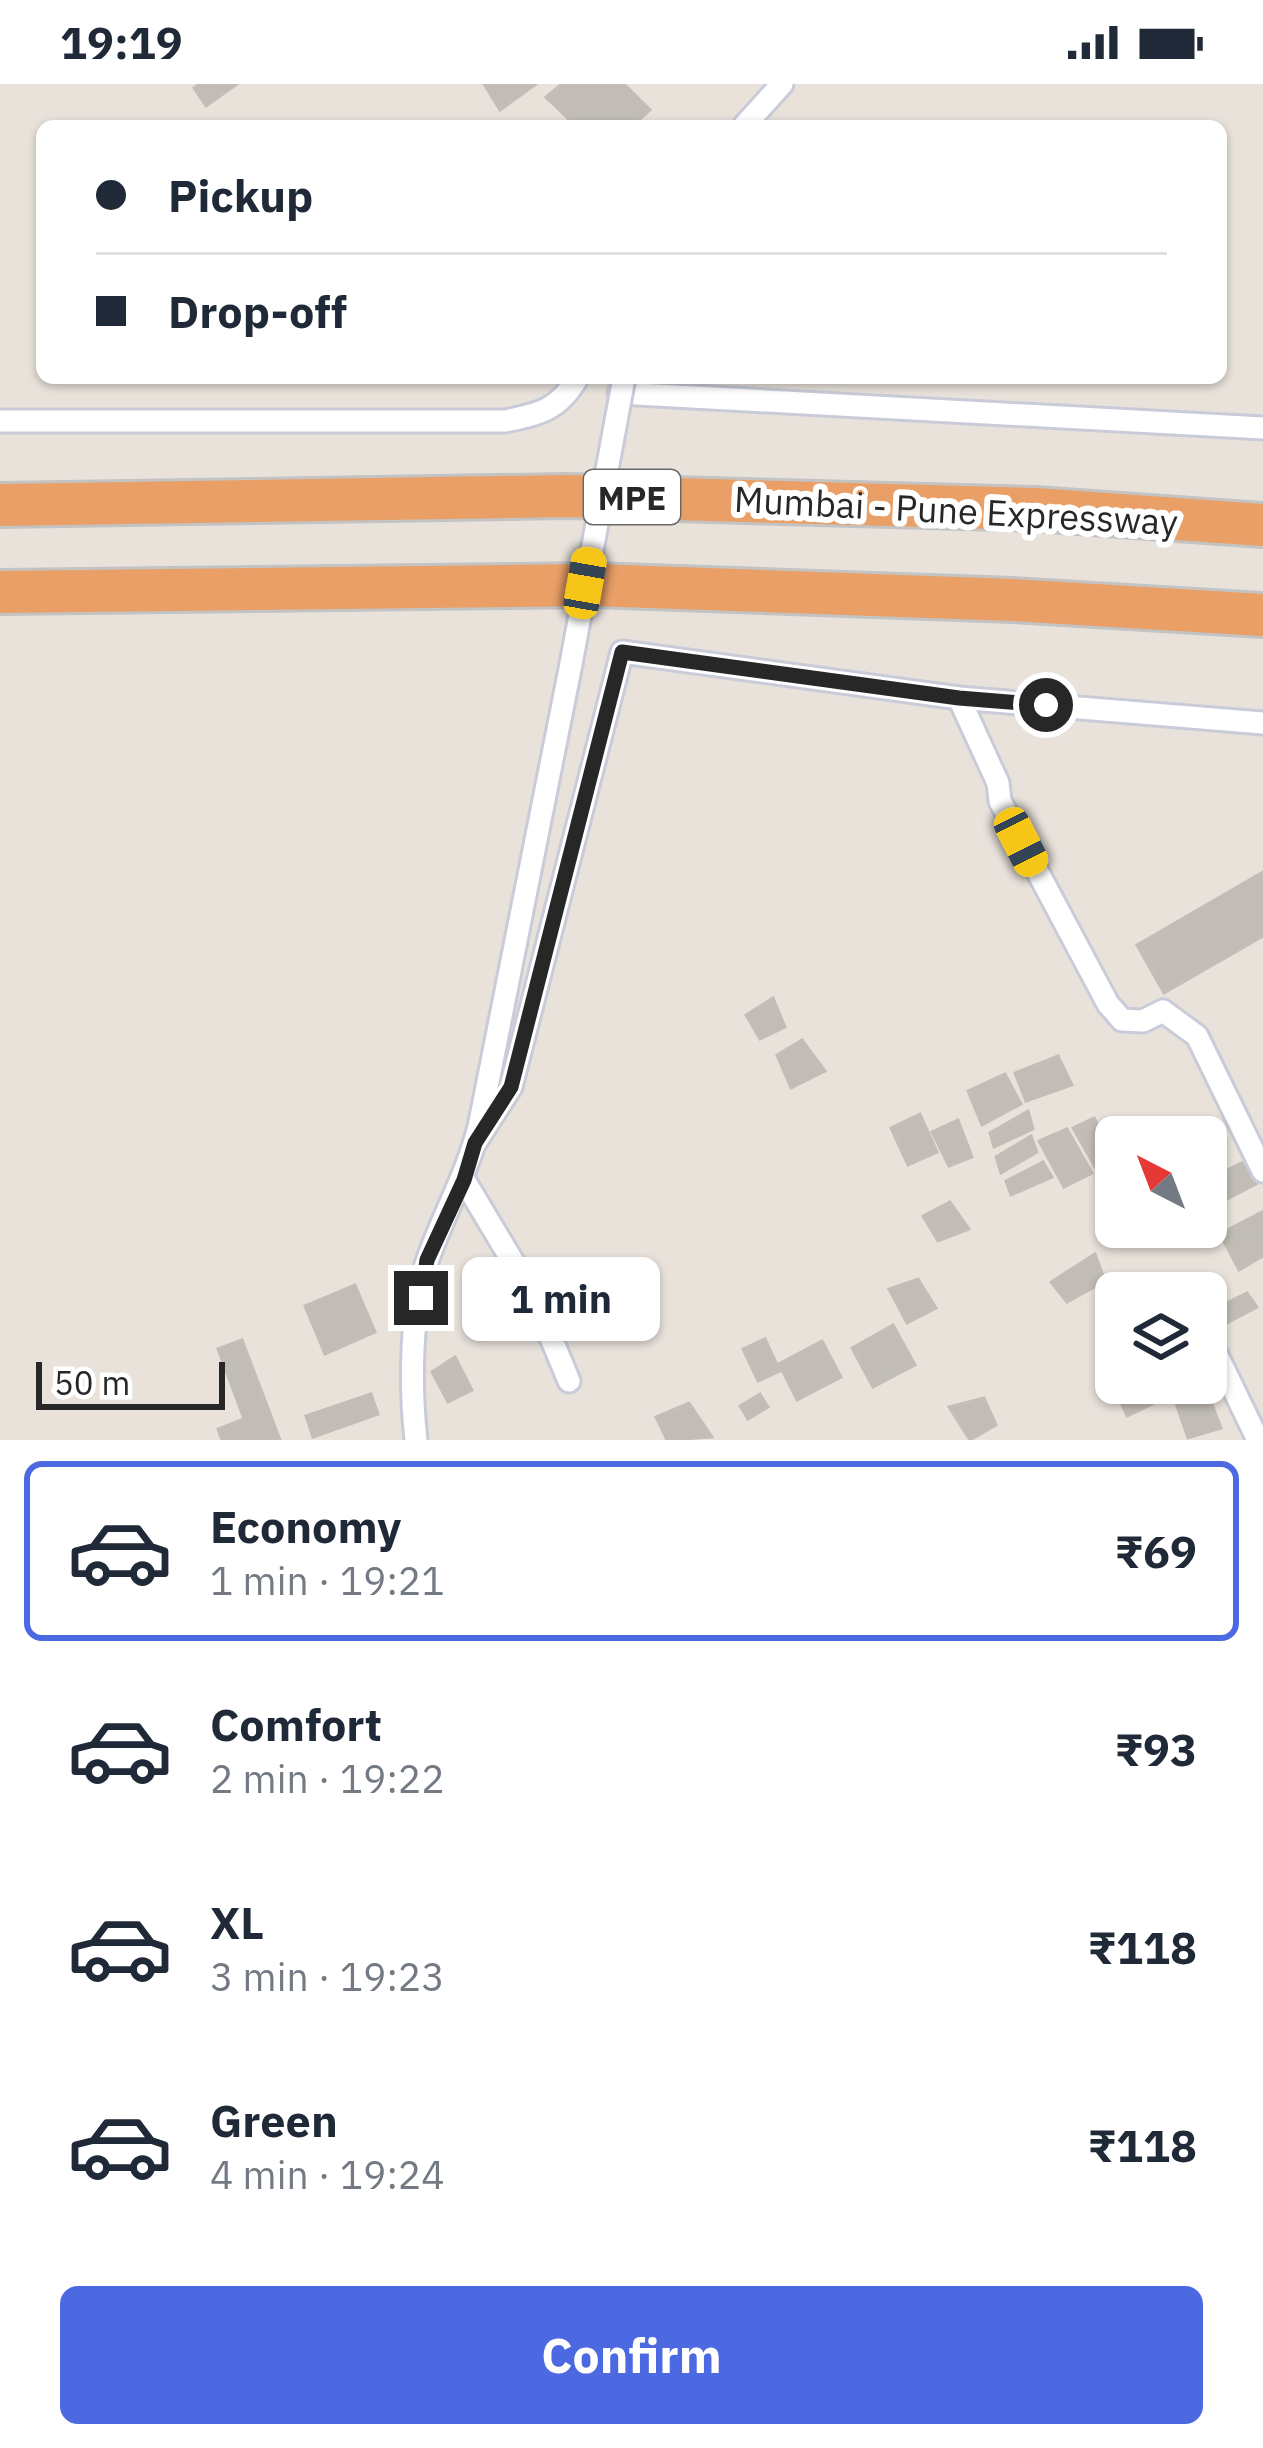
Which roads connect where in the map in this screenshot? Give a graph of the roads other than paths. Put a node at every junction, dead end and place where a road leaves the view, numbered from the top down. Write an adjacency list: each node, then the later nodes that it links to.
1 (785, 84): 2 (street); 3 (street)
2 (751, 120)
3 (767, 120)
4 (573, 384): 6 (street)
5 (621, 386): 7 (street); 14 (street, bridge)
6 (0, 422)
7 (1263, 428)
8 (0, 505): 9 (highway, Mumbai - Pune Expressway / MPE)
9 (1263, 525)
10 (0, 592): 11 (highway)
11 (1263, 615)
12 (959, 698): 13 (street); 14 (street); 15 (street)
13 (1263, 723)
14 (475, 1143): 16 (street)
15 (1263, 1171)
16 (464, 1180): 18 (street); 19 (street)
17 (1227, 1376): 20 (street)
18 (568, 1381)
19 (416, 1440)
20 (1258, 1440)

